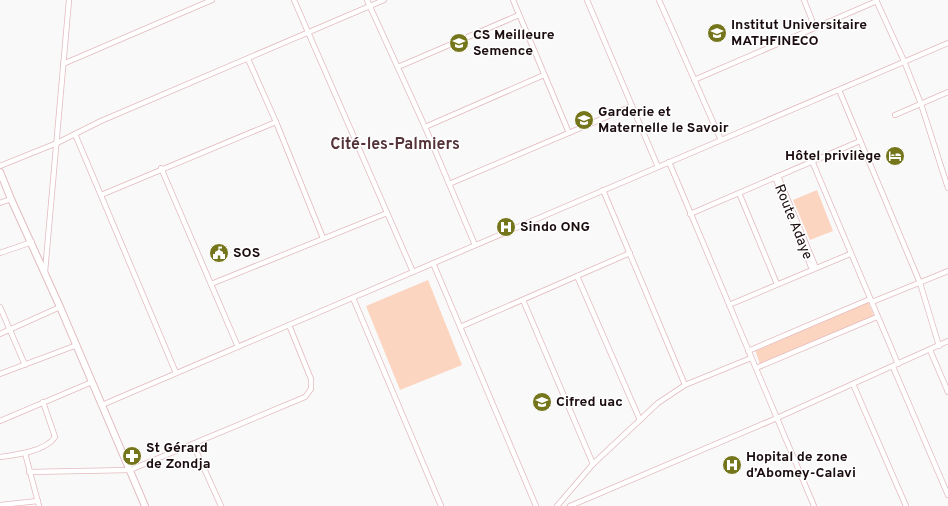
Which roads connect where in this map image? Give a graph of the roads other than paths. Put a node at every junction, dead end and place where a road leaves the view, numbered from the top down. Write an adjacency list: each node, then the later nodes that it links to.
1 (69, 0): 18 (street)
2 (212, 0): 18 (street)
3 (294, 0): 14 (street)
4 (367, 0): 11 (street)
5 (384, 0): 11 (street)
6 (513, 0): 12 (street)
7 (587, 0): 25 (street)
8 (659, 0): 21 (street)
9 (804, 0): 13 (street)
10 (877, 1): 13 (street); 17 (street)
11 (369, 7): 14 (street); 19 (street)
12 (519, 15): 19 (street); 20 (street)
13 (815, 28): 21 (street)
14 (308, 33): 16 (street); 48 (street)
15 (948, 43): 17 (street)
16 (248, 59): 27 (street); 30 (street)
17 (904, 62): 22 (street); 24 (street)
18 (63, 64): 33 (street)
19 (398, 68): 28 (street)
20 (544, 75): 28 (street); 29 (street)
21 (694, 80): 31 (street)
22 (839, 90): 31 (street); 32 (street)
23 (948, 92): 24 (street)
24 (921, 104): 26 (street); 42 (street)
25 (632, 106): 29 (street); 37 (street)
26 (895, 115)
27 (276, 122): 38 (street); 50 (street)
28 (425, 127): 41 (street)
29 (569, 133): 41 (street)
30 (75, 134): 33 (street); 45 (street)
31 (721, 140): 34 (street)
32 (860, 141): 35 (street); 62 (street)
33 (57, 143): 36 (street); 59 (street)
34 (669, 162): 37 (street); 49 (street)
35 (812, 162): 40 (street); 55 (street)
36 (0, 166)
37 (658, 167): 43 (street)
38 (161, 168): 45 (street); 63 (street)
39 (0, 172): 46 (street)
40 (777, 177): 44 (street); 57 (street)
41 (449, 184): 52 (street)
42 (948, 188)
43 (604, 190): 52 (street); 54 (street)
44 (739, 193): 49 (street); 64 (street)
45 (101, 195): 86 (street)
46 (11, 199): 47 (street); 51 (street)
47 (0, 203)
48 (386, 213): 50 (street); 60 (street)
49 (690, 214): 68 (street)
50 (323, 238): 63 (street)
51 (32, 242): 53 (street); 59 (street)
52 (475, 245): 56 (street)
53 (0, 253)
54 (630, 253): 61 (street); 91 (street)
55 (850, 254): 57 (street); 67 (street)
56 (433, 263): 60 (street); 73 (street)
57 (813, 268): 64 (street)
58 (948, 271): 62 (street)
59 (45, 272): 70 (street)
60 (413, 272): 65 (street)
61 (577, 276): 66 (street); 96 (street)
62 (920, 283): 67 (street); 78 (street)
63 (211, 284): 79 (street)
64 (777, 284): 68 (street)
65 (353, 298): 72 (street); 110 (street)
66 (523, 300): 73 (street); 101 (street)
67 (871, 301): 71 (street); 81 (street)
68 (729, 305): 81 (street)
69 (0, 307): 74 (street)
70 (60, 307): 74 (street); 77 (street)
71 (877, 317): 84 (street); 85 (street)
72 (289, 325): 79 (street); 98 (street)
73 (460, 327): 111 (street)
74 (9, 330): 75 (street); 83 (street)
75 (0, 334)
76 (948, 341): 78 (street)
77 (76, 345): 83 (street); 88 (street)
78 (939, 346): 80 (street)
79 (238, 347): 86 (street)
80 (930, 350): 84 (street); 90 (street)
81 (748, 351): 82 (street)
82 (751, 358): 85 (street); 91 (street)
83 (25, 365): 87 (street)
84 (896, 365): 89 (street); 104 (street)
85 (756, 368): 95 (street)
86 (176, 373): 94 (street)
87 (0, 374)
88 (92, 382): 93 (street); 94 (street)
89 (853, 384): 95 (street); 115 (street)
90 (947, 385): 92 (street)
91 (685, 386): 96 (street)
92 (948, 392)
93 (43, 402): 97 (street); 99 (street)
94 (102, 405): 102 (street)
95 (776, 418): 113 (street); 114 (street)
96 (640, 420): 101 (street)
97 (0, 421)
98 (193, 444): 102 (street); 109 (street)
99 (24, 453): 100 (street); 103 (street)
100 (0, 457)
101 (593, 464): 112 (street)
102 (130, 470): 103 (street); 108 (street)
103 (29, 472): 105 (street)
104 (948, 495)
105 (38, 501): 106 (street); 107 (street)
106 (0, 505)
107 (39, 506)
108 (145, 506)
109 (221, 506)
110 (441, 506)
111 (536, 506)
112 (557, 506)
113 (570, 506)
114 (814, 506)
115 (906, 506)

